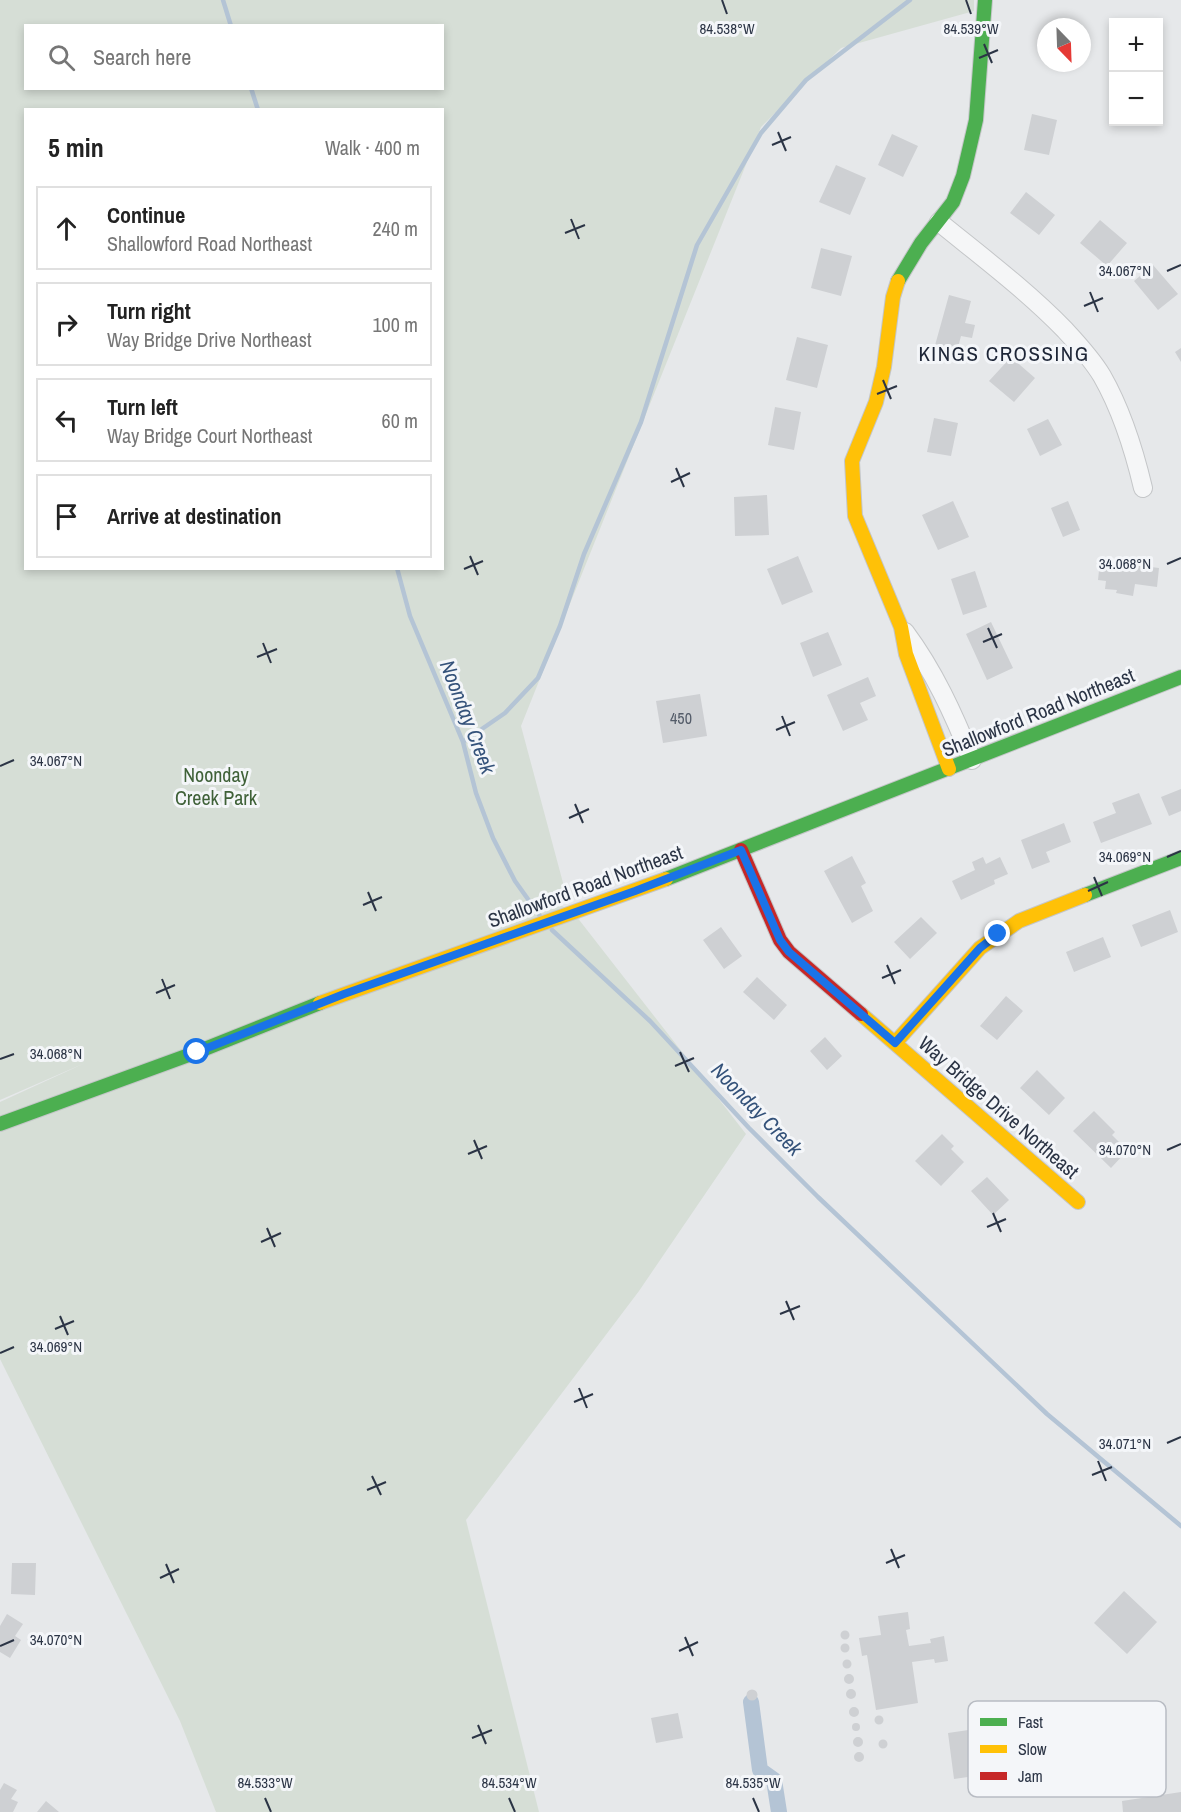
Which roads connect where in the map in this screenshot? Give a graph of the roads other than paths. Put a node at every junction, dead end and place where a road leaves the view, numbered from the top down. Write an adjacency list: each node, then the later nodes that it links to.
1 (985, 0): 2 (street)
2 (939, 222): 3 (street); 4 (street)
3 (1143, 488)
4 (901, 627): 6 (street); 7 (street)
5 (1181, 677): 6 (street, Shallowford Road Northeast)
6 (972, 760): 7 (street, Shallowford Road Northeast)
7 (949, 769): 8 (street, Shallowford Road Northeast)
8 (741, 850): 10 (street, Way Bridge Drive Northeast); 11 (street, Shallowford Road Northeast)
9 (1181, 858): 10 (street)
10 (895, 1043): 12 (street, Way Bridge Drive Northeast)
11 (0, 1124)
12 (1078, 1202)

